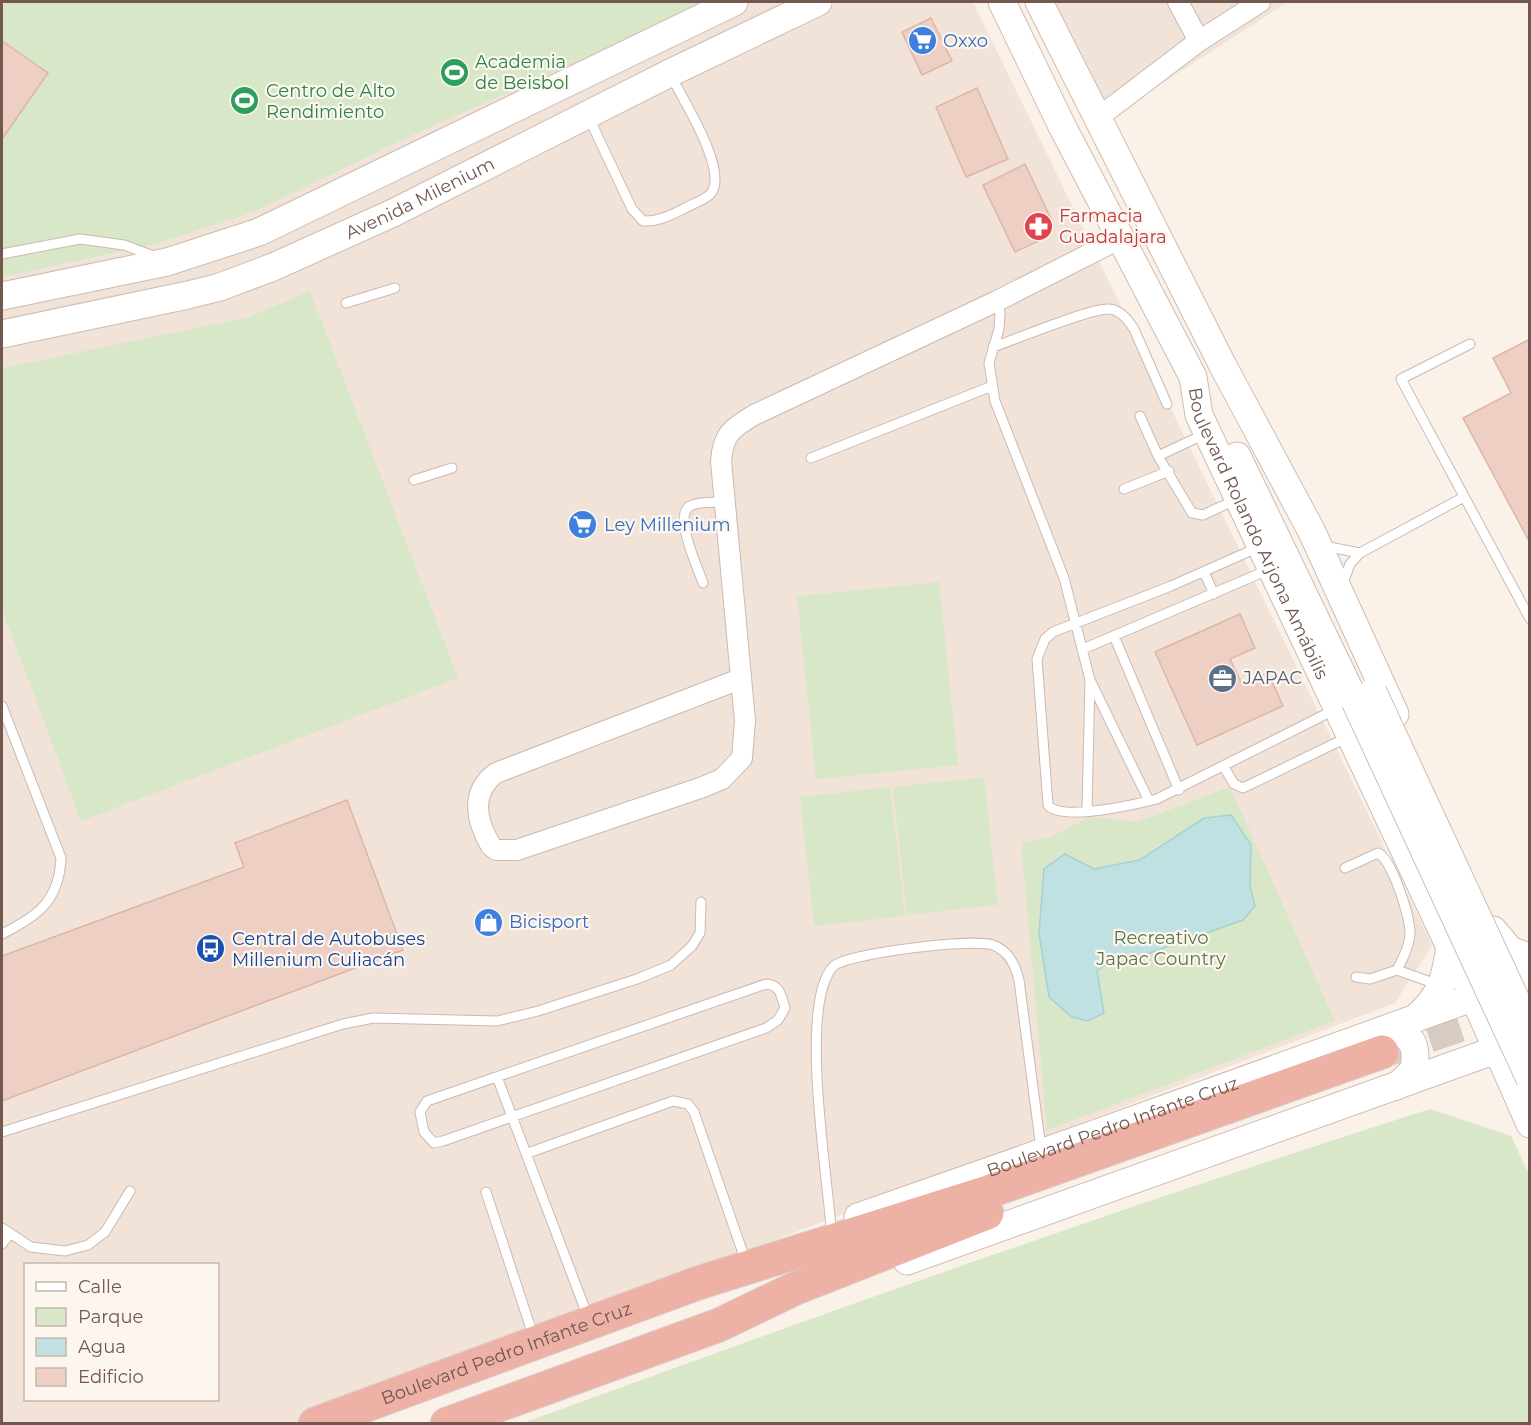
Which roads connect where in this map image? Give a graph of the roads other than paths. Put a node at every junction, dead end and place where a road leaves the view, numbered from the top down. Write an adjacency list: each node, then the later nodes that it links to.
1 (818, 2): 8 (street, Avenida Milenium)
2 (1039, 2): 10 (street, Boulevard Rolando Arjona Amábilis)
3 (1178, 2): 7 (street)
4 (1260, 2): 7 (street)
5 (726, 3): 11 (street)
6 (1001, 5): 12 (street, Boulevard Rolando Arjona Amábilis)
7 (1200, 41): 10 (street)
8 (670, 73): 9 (street, Avenida Milenium); 9 (lane)
9 (588, 116): 15 (street, Avenida Milenium)
10 (1099, 117): 23 (street, Boulevard Rolando Arjona Amábilis)
11 (259, 232): 14 (street); 15 (street)
12 (1123, 237): 18 (street); 27 (street, Boulevard Rolando Arjona Amábilis)
13 (2, 254): 14 (lane)
14 (167, 261): 17 (street)
15 (273, 267): 20 (street, Avenida Milenium)
16 (395, 288): 19 (lane)
17 (2, 296)
18 (997, 301): 22 (lane); 36 (street)
19 (346, 303)
20 (2, 334)
21 (1470, 344): 34 (lane)
22 (993, 346): 24 (lane); 25 (lane)
23 (1223, 366): 27 (street); 37 (street, Boulevard Rolando Arjona Amábilis)
24 (992, 386): 29 (lane); 45 (lane)
25 (1167, 404)
26 (1140, 416): 28 (lane)
27 (1226, 433): 28 (lane); 35 (street, Boulevard Rolando Arjona Amábilis); 50 (street, Boulevard Rolando Arjona Amábilis)
28 (1158, 456): 31 (lane)
29 (811, 458)
30 (452, 468): 32 (lane)
31 (1168, 471): 33 (lane); 35 (lane)
32 (414, 480)
33 (1124, 489)
34 (1464, 497): 38 (lane); 44 (lane)
35 (1237, 499): 39 (street, Boulevard Rolando Arjona Amábilis)
36 (724, 502): 41 (lane); 48 (street)
37 (1312, 532): 38 (lane); 43 (street, Boulevard Rolando Arjona Amábilis)
38 (1360, 553): 43 (lane)
39 (1265, 557): 40 (lane); 42 (lane); 50 (street, Boulevard Rolando Arjona Amábilis)
40 (1204, 572): 42 (lane); 45 (lane)
41 (703, 583)
42 (1214, 594): 46 (lane)
43 (1341, 594): 59 (street, Boulevard Rolando Arjona Amábilis)
44 (1530, 619)
45 (1076, 622): 47 (lane); 56 (lane)
46 (1114, 636): 47 (lane); 54 (lane)
47 (1083, 649): 49 (lane)
48 (740, 679): 48 (street)
49 (1090, 680): 55 (lane); 56 (lane)
50 (1356, 700): 52 (street, Boulevard Rolando Arjona Amábilis); 53 (lane); 70 (street, bridge); 73 (street, bridge)
51 (2, 706): 60 (lane)
52 (1351, 736): 53 (lane); 61 (street, Boulevard Rolando Arjona Amábilis)
53 (1224, 767): 54 (lane)
54 (1179, 790): 55 (lane)
55 (1149, 801): 56 (lane)
56 (1087, 810)
57 (1345, 868): 63 (lane)
58 (700, 903): 78 (lane)
59 (1493, 930): 62 (street); 65 (street, Boulevard Rolando Arjona Amábilis)
60 (2, 934)
61 (1450, 946): 66 (street); 67 (street, Boulevard Rolando Arjona Amábilis)
62 (1530, 958)
63 (1397, 970): 64 (lane); 66 (lane)
64 (1356, 977)
65 (1523, 979): 67 (street, Boulevard Pedro Infante Cruz); 68 (street, Boulevard Rolando Arjona Amábilis)
66 (1442, 986): 69 (street)
67 (1474, 998): 69 (street, Boulevard Pedro Infante Cruz); 73 (street, Boulevard Rolando Arjona Amábilis)
68 (1530, 1009)
69 (1415, 1019): 72 (street, Boulevard Pedro Infante Cruz)
70 (1530, 1030)
71 (1530, 1038): 73 (street, Boulevard Pedro Infante Cruz)
72 (1388, 1059): 74 (street, Boulevard Pedro Infante Cruz); 80 (street, Boulevard Pedro Infante Cruz); 87 (highway, Boulevard Pedro Infante Cruz); 91 (highway, Boulevard Pedro Infante Cruz)
73 (1512, 1072): 74 (street, Boulevard Pedro Infante Cruz); 74 (street); 77 (street)
74 (1431, 1073)
75 (498, 1077): 76 (lane); 76 (lane); 76 (lane)
76 (513, 1117): 79 (lane)
77 (1530, 1124)
78 (2, 1132)
79 (528, 1153): 86 (lane); 88 (lane)
80 (1042, 1153): 83 (street, Boulevard Pedro Infante Cruz); 83 (lane)
81 (130, 1191): 84 (lane)
82 (486, 1192): 89 (lane)
83 (831, 1226): 86 (street, Boulevard Pedro Infante Cruz)
84 (5, 1231): 85 (lane)
85 (2, 1244)
86 (747, 1262): 87 (street, Boulevard Pedro Infante Cruz)
87 (698, 1283): 88 (highway, Boulevard Pedro Infante Cruz)
88 (590, 1324): 89 (highway, Boulevard Pedro Infante Cruz)
89 (536, 1343): 90 (highway, Boulevard Pedro Infante Cruz)
90 (315, 1424)
91 (447, 1424)

